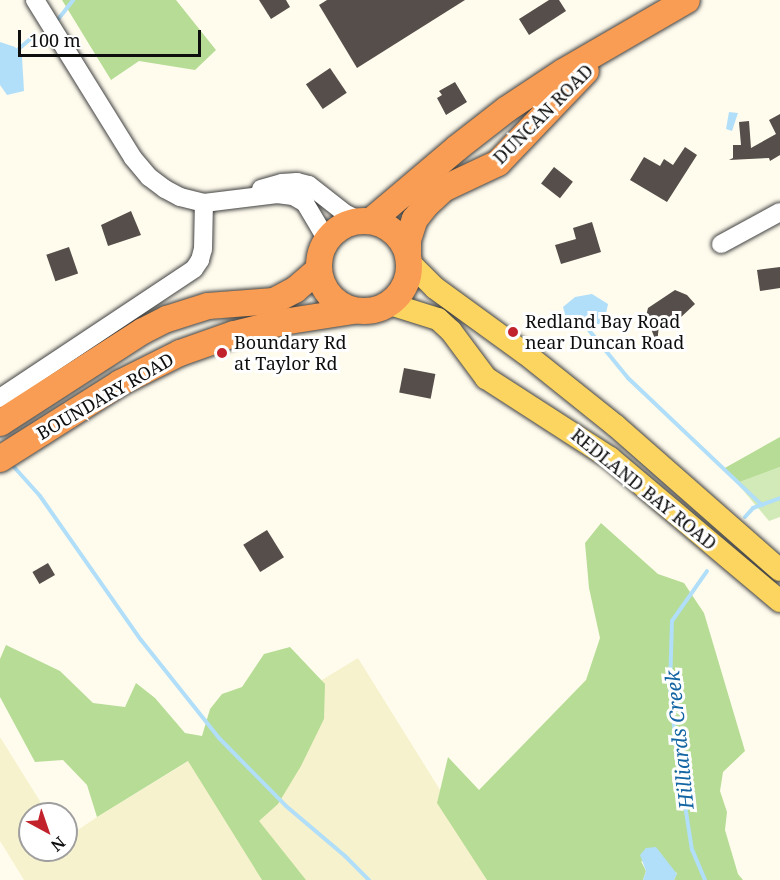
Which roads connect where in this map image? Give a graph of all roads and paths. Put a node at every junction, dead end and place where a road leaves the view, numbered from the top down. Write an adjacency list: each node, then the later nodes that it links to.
1 (35, 0): 4 (street)
2 (687, 0): 3 (highway, DUNCAN ROAD)
3 (643, 27): 6 (highway, DUNCAN ROAD); 9 (highway, DUNCAN ROAD)
4 (204, 203): 6 (street); 7 (street); 13 (street)
5 (780, 212): 8 (street)
6 (366, 221): 7 (highway); 9 (highway)
7 (327, 240): 10 (highway)
8 (721, 244)
9 (409, 259): 11 (highway); 16 (main road, REDLAND BAY ROAD)
10 (319, 269): 12 (highway); 14 (highway, BOUNDARY ROAD)
11 (390, 304): 12 (highway); 17 (main road, REDLAND BAY ROAD)
12 (353, 311): 15 (highway, BOUNDARY ROAD)
13 (0, 398)
14 (0, 423)
15 (0, 459)
16 (780, 570)
17 (780, 601)

